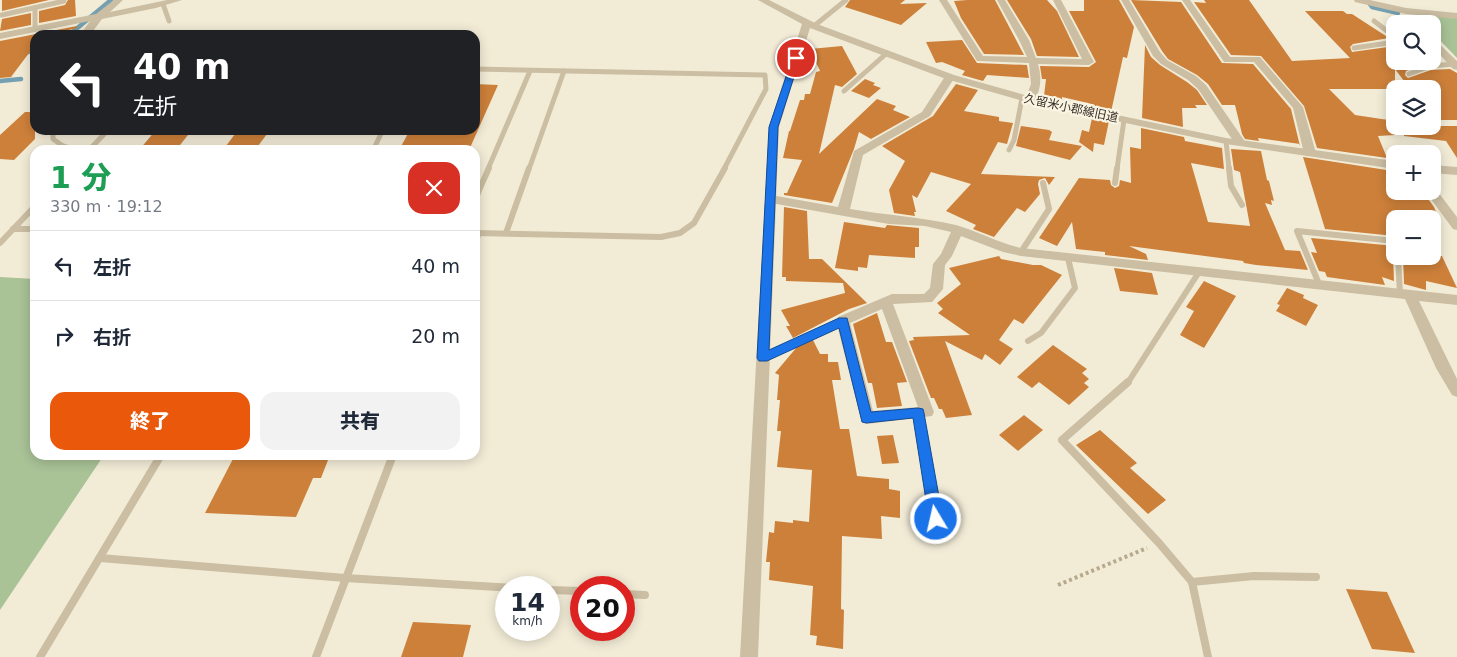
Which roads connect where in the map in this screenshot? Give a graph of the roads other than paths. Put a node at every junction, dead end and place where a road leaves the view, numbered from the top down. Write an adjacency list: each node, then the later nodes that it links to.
1 (119, 0): 19 (street)
2 (178, 0): 13 (street)
3 (762, 0): 22 (street, 久留米小郡線旧道)
4 (846, 0): 22 (lane)
5 (944, 0): 31 (street)
6 (1001, 0): 31 (street)
7 (1057, 0): 31 (street)
8 (1125, 0): 44 (street)
9 (1186, 0): 48 (street)
10 (1358, 0): 12 (street)
11 (64, 1): 14 (lane)
12 (1377, 3): 15 (street)
13 (162, 4): 19 (street); 20 (lane)
14 (35, 8): 16 (lane); 23 (lane)
15 (1406, 11): 17 (street); 18 (street)
16 (2, 15)
17 (1410, 15)
18 (1457, 16)
19 (97, 18): 23 (street); 24 (street)
20 (169, 20)
21 (1374, 21): 25 (lane)
22 (811, 25): 30 (street, 久留米小郡線旧道); 55 (street)
23 (35, 28): 26 (street)
24 (89, 30)
25 (1386, 31)
26 (0, 36)
27 (1386, 43): 28 (lane)
28 (1354, 48)
29 (1441, 50): 32 (street)
30 (888, 53): 37 (street, 久留米小郡線旧道); 38 (lane)
31 (1033, 62): 39 (street)
32 (1456, 66): 36 (lane)
33 (480, 69): 34 (lane)
34 (530, 71): 35 (lane); 52 (lane)
35 (564, 72): 65 (lane); 65 (lane)
36 (1409, 74)
37 (950, 77): 39 (street, 久留米小郡線旧道); 59 (street)
38 (844, 91)
39 (1026, 99): 40 (street, 久留米小郡線旧道); 47 (lane)
40 (1124, 120): 43 (street, 久留米小郡線旧道); 54 (lane)
41 (53, 135): 45 (lane)
42 (103, 135): 46 (lane)
43 (1226, 141): 44 (street, 久留米小郡線旧道); 57 (lane)
44 (1240, 143): 48 (street, 久留米小郡線旧道)
45 (62, 145)
46 (94, 145)
47 (1009, 150)
48 (1310, 153): 49 (street, 久留米小郡線旧道)
49 (1386, 164)
50 (1441, 170): 51 (street)
51 (1457, 171)
52 (480, 183)
53 (1043, 183): 68 (lane)
54 (1115, 183)
55 (771, 199): 59 (street); 78 (street)
56 (1438, 200): 60 (street)
57 (1242, 205)
58 (30, 211): 61 (lane)
59 (843, 212): 63 (street)
60 (1457, 226)
61 (13, 229): 62 (lane); 67 (lane)
62 (30, 229)
63 (958, 230): 68 (street); 75 (street)
64 (480, 233): 65 (lane)
65 (506, 233)
66 (1386, 240): 72 (lane)
67 (0, 243)
68 (1021, 252): 69 (street)
69 (1068, 258): 71 (street); 77 (lane)
70 (1399, 265): 73 (lane)
71 (1199, 272): 72 (street); 87 (lane)
72 (1319, 284): 73 (street)
73 (1404, 294): 74 (street); 79 (street)
74 (1457, 300)
75 (886, 302): 76 (street); 80 (street)
76 (843, 321): 78 (lane); 80 (street)
77 (1028, 341)
78 (763, 358): 93 (street)
79 (1457, 392)
80 (918, 413): 83 (lane)
81 (157, 460): 84 (lane)
82 (391, 460): 86 (lane)
83 (936, 519)
84 (100, 558): 86 (lane); 91 (lane)
85 (1316, 577): 87 (lane)
86 (345, 578): 88 (lane); 92 (lane)
87 (1192, 582): 94 (lane)
88 (495, 587)
89 (635, 595): 90 (lane)
90 (645, 595)
91 (40, 657)
92 (316, 657)
93 (749, 657)
94 (1208, 657)

